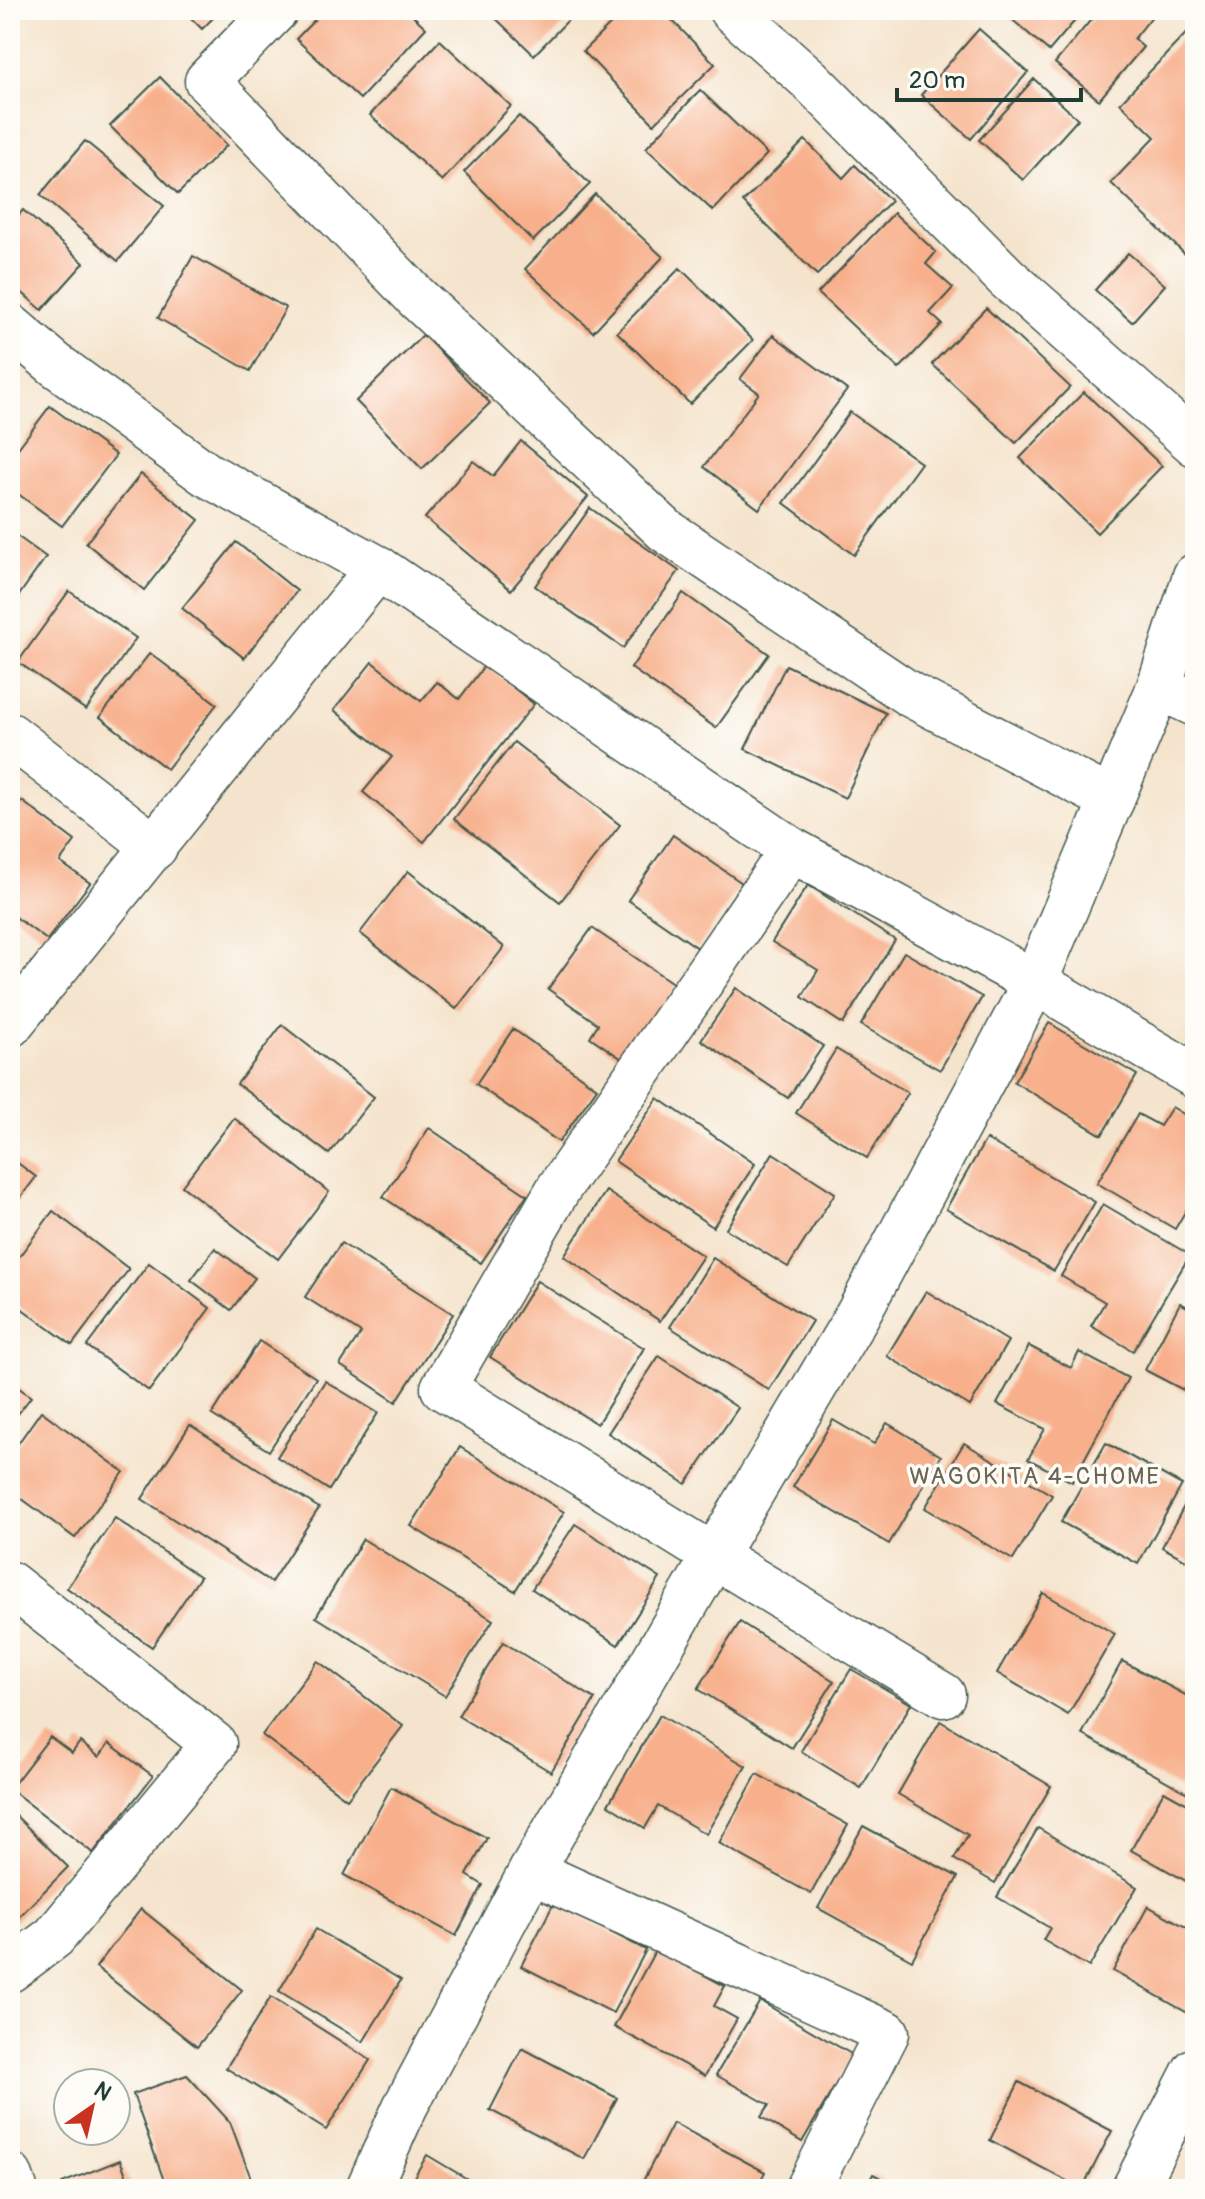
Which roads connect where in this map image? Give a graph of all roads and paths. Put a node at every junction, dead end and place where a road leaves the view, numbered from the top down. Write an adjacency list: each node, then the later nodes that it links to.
1 (276, 10): 9 (street)
2 (731, 10): 4 (street)
3 (10, 326): 5 (street)
4 (1195, 444)
5 (378, 568): 10 (street); 11 (street)
6 (1195, 576): 7 (street)
7 (1177, 695): 9 (street)
8 (10, 735): 10 (street)
9 (1112, 800): 12 (street)
10 (155, 847): 13 (street)
11 (792, 850): 12 (street); 15 (street)
12 (1035, 982): 14 (street); 15 (street)
13 (10, 1025)
14 (1195, 1076)
15 (714, 1556): 17 (street); 18 (street)
16 (10, 1584): 19 (street)
17 (943, 1695)
18 (531, 1871): 23 (street); 24 (street)
19 (10, 1970)
20 (1195, 2070): 25 (street)
21 (10, 2175): 22 (street)
22 (15, 2189)
23 (368, 2189)
24 (808, 2189)
25 (1134, 2189)

